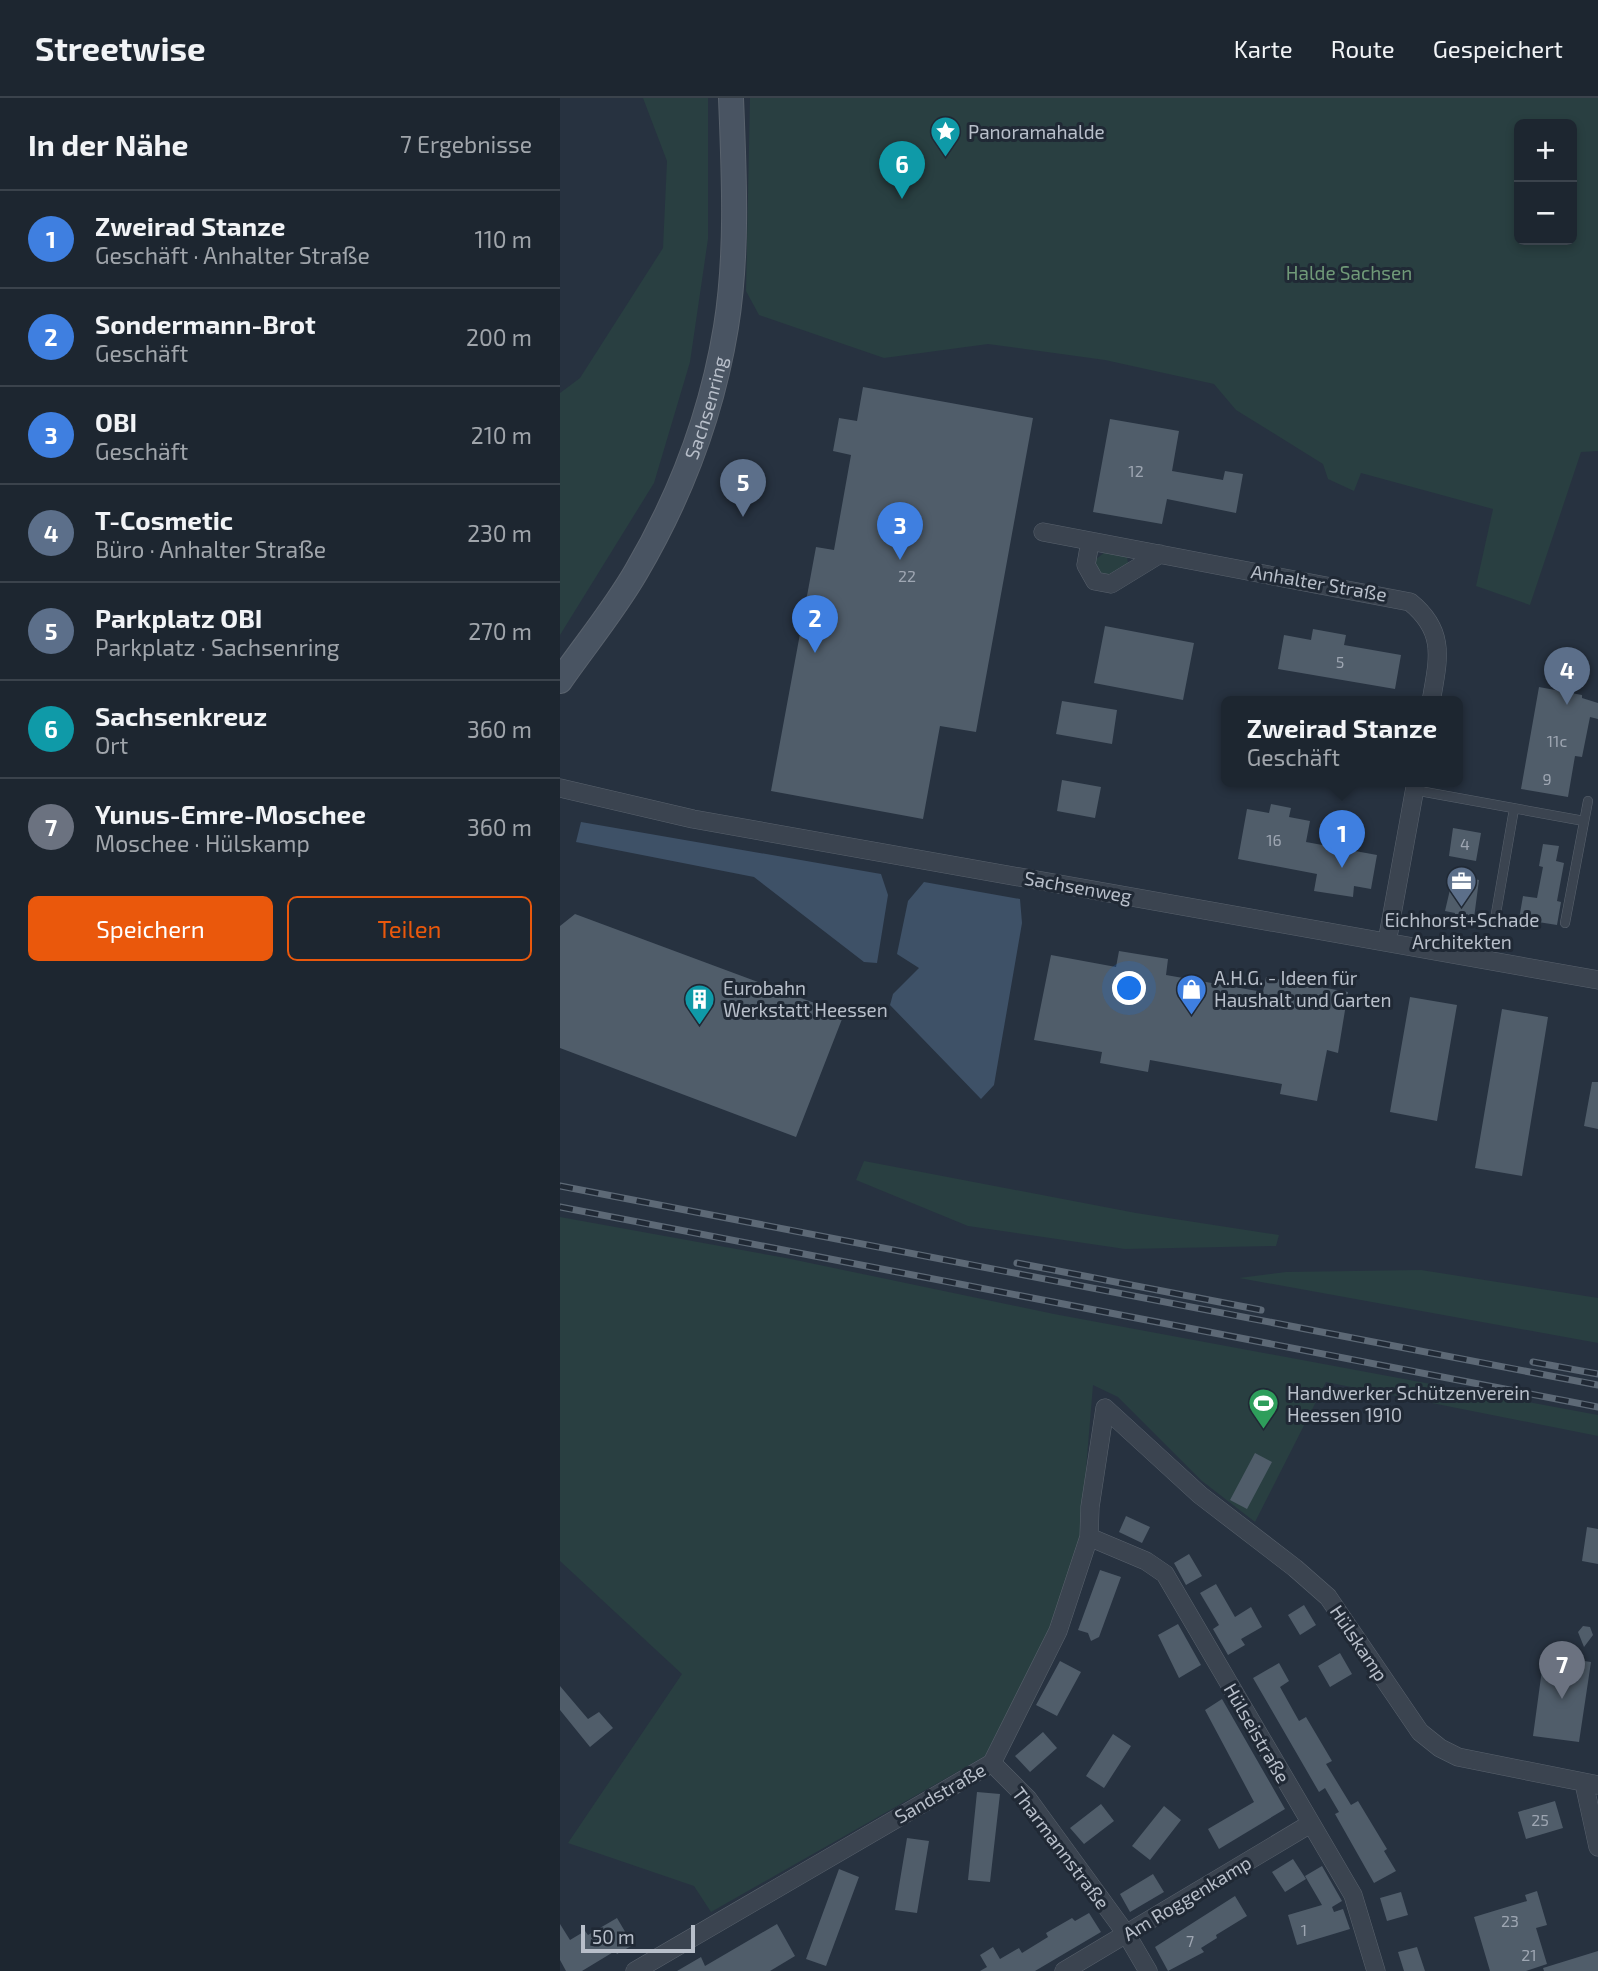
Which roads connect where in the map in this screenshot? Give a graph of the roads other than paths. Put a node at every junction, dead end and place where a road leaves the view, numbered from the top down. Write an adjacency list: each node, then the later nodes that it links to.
1 (731, 98): 5 (street, Sachsenring)
2 (1043, 532): 3 (street, Anhalter Straße)
3 (1090, 542): 4 (street, Anhalter Straße); 4 (street)
4 (1160, 554): 6 (street, Anhalter Straße)
5 (560, 681)
6 (1431, 696)
7 (1415, 787): 15 (street)
8 (1419, 787): 11 (lane)
9 (560, 788): 15 (street, Sachsenweg)
10 (1588, 802): 12 (lane)
11 (1514, 809): 12 (lane); 14 (lane)
12 (1584, 821): 13 (lane)
13 (1565, 923)
14 (1494, 925)
15 (1387, 942): 16 (street, Sachsenweg)
16 (1598, 981)
17 (1105, 1408): 18 (street, Sandstraße); 20 (street, Hülskamp)
18 (1089, 1537): 19 (street, Sandstraße); 21 (street, Hülseistraße)
19 (992, 1763): 23 (street, Tharmannstraße); 24 (street, Sandstraße)
20 (1591, 1784): 22 (street, Hülskamp)
21 (1310, 1824): 23 (street, Am Roggenkamp); 27 (street, Hülseistraße)
22 (1598, 1847)
23 (1126, 1935): 25 (street, Am Roggenkamp); 26 (street, Tharmannstraße)
24 (635, 1971)
25 (1064, 1971)
26 (1148, 1971)
27 (1376, 1971)

